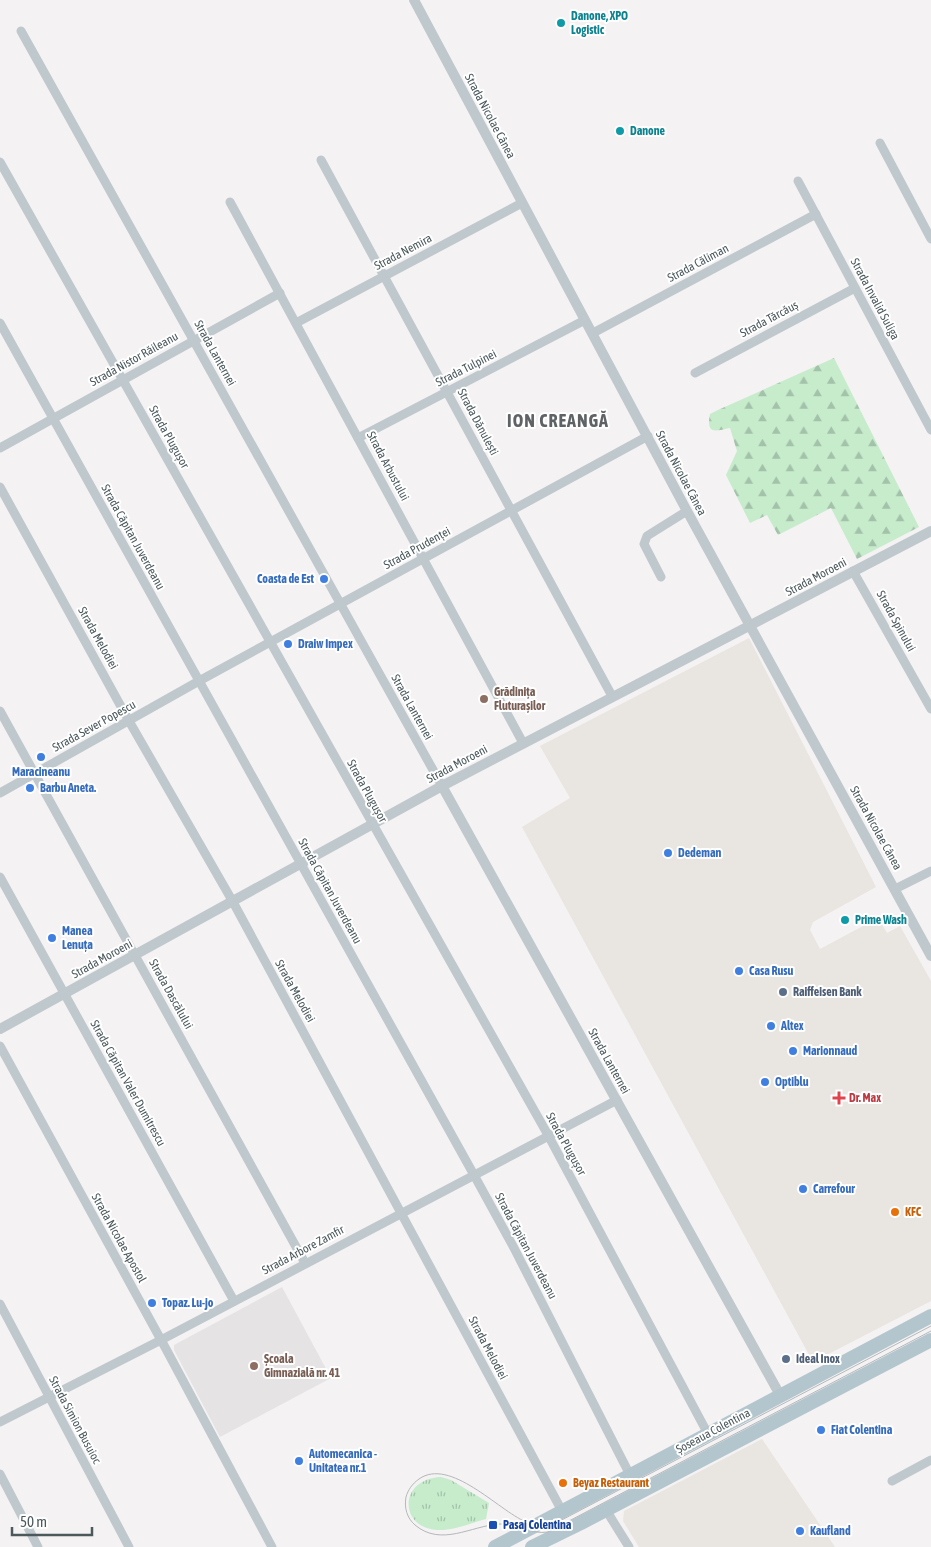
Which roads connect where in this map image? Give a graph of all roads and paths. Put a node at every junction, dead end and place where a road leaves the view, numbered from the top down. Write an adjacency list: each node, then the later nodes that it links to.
1 (414, 0): 8 (street, Strada Nicolae Cânea)
2 (21, 31): 18 (street, Strada Lanternei)
3 (880, 143): 10 (street)
4 (322, 160): 11 (street, Strada Dănulești)
5 (0, 162): 20 (street, Strada Plugușor)
6 (798, 181): 9 (street, Strada Invalid Suliga)
7 (230, 202): 13 (street, Strada Arbustului)
8 (522, 203): 11 (street, Strada Nemira); 14 (street, Strada Nicolae Cânea)
9 (816, 214): 12 (street, Strada Invalid Suliga); 17 (street, Strada Căliman)
10 (931, 239)
11 (385, 276): 16 (street, Strada Nemira); 21 (street, Strada Dănulești)
12 (855, 288): 19 (street, Strada Tărcăuș); 23 (street, Strada Invalid Suliga)
13 (280, 293): 16 (street, Strada Arbustului); 18 (street, Strada Nistor Răileanu)
14 (585, 320): 17 (street, Strada Nicolae Cânea); 21 (street, Strada Tulpinei)
15 (0, 323): 22 (street, Strada Căpitan Juverdeanu)
16 (296, 324): 25 (street, Strada Arbustului)
17 (592, 333): 24 (street, Strada Nicolae Cânea)
18 (194, 340): 20 (street, Strada Nistor Răileanu); 34 (street, Strada Lanternei)
19 (695, 372)
20 (122, 380): 22 (street, Strada Nistor Răileanu); 36 (street, Strada Plugușor)
21 (447, 392): 25 (street, Strada Tulpinei); 28 (street, Strada Dănulești)
22 (53, 418): 26 (street, Strada Nistor Răileanu); 37 (street, Strada Căpitan Juverdeanu)
23 (931, 430)
24 (648, 436): 28 (street, Strada Prudenței); 29 (street, Strada Nicolae Cânea)
25 (358, 438): 31 (street, Strada Arbustului)
26 (0, 448)
27 (0, 488): 41 (street, Strada Melodiei)
28 (512, 510): 31 (street, Strada Prudenței); 38 (street, Strada Dănulești)
29 (687, 511): 33 (street); 35 (street, Strada Nicolae Cânea)
30 (931, 531): 32 (street, Strada Moroeni)
31 (424, 559): 34 (street, Strada Prudenței); 42 (street, Strada Arbustului)
32 (853, 571): 35 (street, Strada Moroeni); 39 (street, Strada Spinului)
33 (661, 577)
34 (340, 604): 36 (street, Strada Prudenței); 44 (street, Strada Lanternei)
35 (750, 626): 38 (street, Strada Moroeni); 50 (street, Strada Nicolae Cânea)
36 (271, 642): 37 (street, Strada Prudenței); 46 (street, Strada Plugușor)
37 (199, 682): 41 (street, Strada Sever Popescu); 47 (street, Strada Căpitan Juverdeanu)
38 (612, 696): 42 (street, Strada Moroeni)
39 (931, 709)
40 (0, 711): 43 (street, Strada Dascălului)
41 (129, 721): 43 (street, Strada Sever Popescu); 51 (street, Strada Melodiei)
42 (523, 743): 44 (street, Strada Moroeni)
43 (35, 773): 45 (street, Strada Sever Popescu); 52 (street, Strada Dascălului)
44 (442, 786): 46 (street, Strada Moroeni); 57 (street, Strada Lanternei)
45 (0, 793)
46 (372, 824): 47 (street, Strada Moroeni); 58 (street, Strada Plugușor)
47 (301, 864): 51 (street, Strada Moroeni); 59 (street, Strada Căpitan Juverdeanu)
48 (931, 871): 50 (street)
49 (0, 877): 54 (street, Strada Căpitan Valer Dumitrescu)
50 (895, 889): 53 (street, Strada Nicolae Cânea)
51 (233, 902): 52 (street, Strada Moroeni); 60 (street, Strada Melodiei)
52 (135, 954): 54 (street, Strada Moroeni); 61 (street, Strada Dascălului)
53 (931, 956)
54 (65, 994): 55 (street, Strada Moroeni); 62 (street, Strada Căpitan Valer Dumitrescu)
55 (0, 1030)
56 (0, 1046): 65 (street, Strada Nicolae Apostol)
57 (617, 1100): 58 (street, Strada Arbore Zamfir); 67 (street, Strada Lanternei)
58 (548, 1136): 59 (street, Strada Arbore Zamfir); 70 (street, Strada Plugușor)
59 (474, 1175): 60 (street, Strada Arbore Zamfir); 73 (street, Strada Căpitan Juverdeanu)
60 (401, 1213): 61 (street, Strada Arbore Zamfir); 76 (street, Strada Melodiei)
61 (305, 1263): 62 (street, Strada Arbore Zamfir)
62 (234, 1301): 65 (street, Strada Arbore Zamfir)
63 (0, 1304): 68 (street, Strada Simion Busuioc)
64 (931, 1316): 67 (main road, Șoseaua Colentina)
65 (161, 1340): 68 (street, Strada Arbore Zamfir); 79 (street, Strada Nicolae Apostol)
66 (931, 1340): 75 (main road, Șoseaua Colentina)
67 (780, 1396): 70 (main road, Șoseaua Colentina)
68 (49, 1397): 69 (street, Strada Arbore Zamfir); 78 (street, Strada Simion Busuioc)
69 (0, 1422)
70 (708, 1434): 73 (main road, Șoseaua Colentina)
71 (931, 1460): 74 (street)
72 (0, 1474): 77 (street)
73 (630, 1475): 76 (main road, Șoseaua Colentina)
74 (892, 1480)
75 (606, 1510): 81 (main road, Șoseaua Colentina); 82 (street)
76 (562, 1511): 80 (main road, Șoseaua Colentina)
77 (38, 1547)
78 (129, 1547)
79 (272, 1547)
80 (495, 1547)
81 (532, 1547)
82 (629, 1547)

